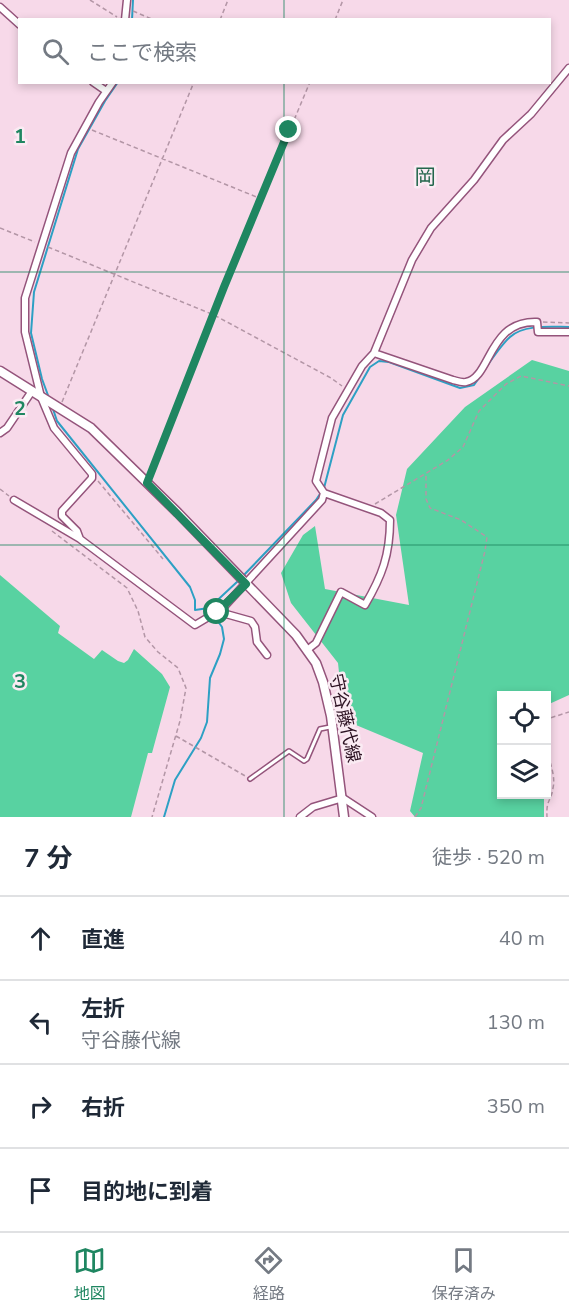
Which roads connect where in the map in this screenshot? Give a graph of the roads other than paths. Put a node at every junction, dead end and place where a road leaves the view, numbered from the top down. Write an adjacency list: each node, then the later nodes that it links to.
1 (128, 0): 3 (street)
2 (0, 7): 4 (street)
3 (125, 18)
4 (18, 23)
5 (569, 68): 10 (street)
6 (96, 84): 8 (street)
7 (111, 84): 8 (street)
8 (106, 90): 13 (street)
9 (569, 332): 10 (street)
10 (374, 353): 15 (street)
11 (0, 371): 12 (main road, 守谷藤代線)
12 (32, 391): 13 (main road, 守谷藤代線); 14 (street)
13 (42, 398): 17 (street); 18 (main road, 守谷藤代線)
14 (0, 433)
15 (324, 493): 18 (street); 20 (street)
16 (14, 500): 17 (street)
17 (80, 539): 19 (street)
18 (242, 580): 19 (street); 20 (main road, 守谷藤代線)
19 (219, 611): 21 (street)
20 (307, 650): 22 (main road, 守谷藤代線)
21 (267, 656)
22 (333, 726): 23 (lane); 24 (main road, 守谷藤代線)
23 (250, 779)
24 (343, 798): 25 (street); 26 (main road, 守谷藤代線); 27 (street)
25 (300, 817)
26 (344, 817)
27 (372, 817)

